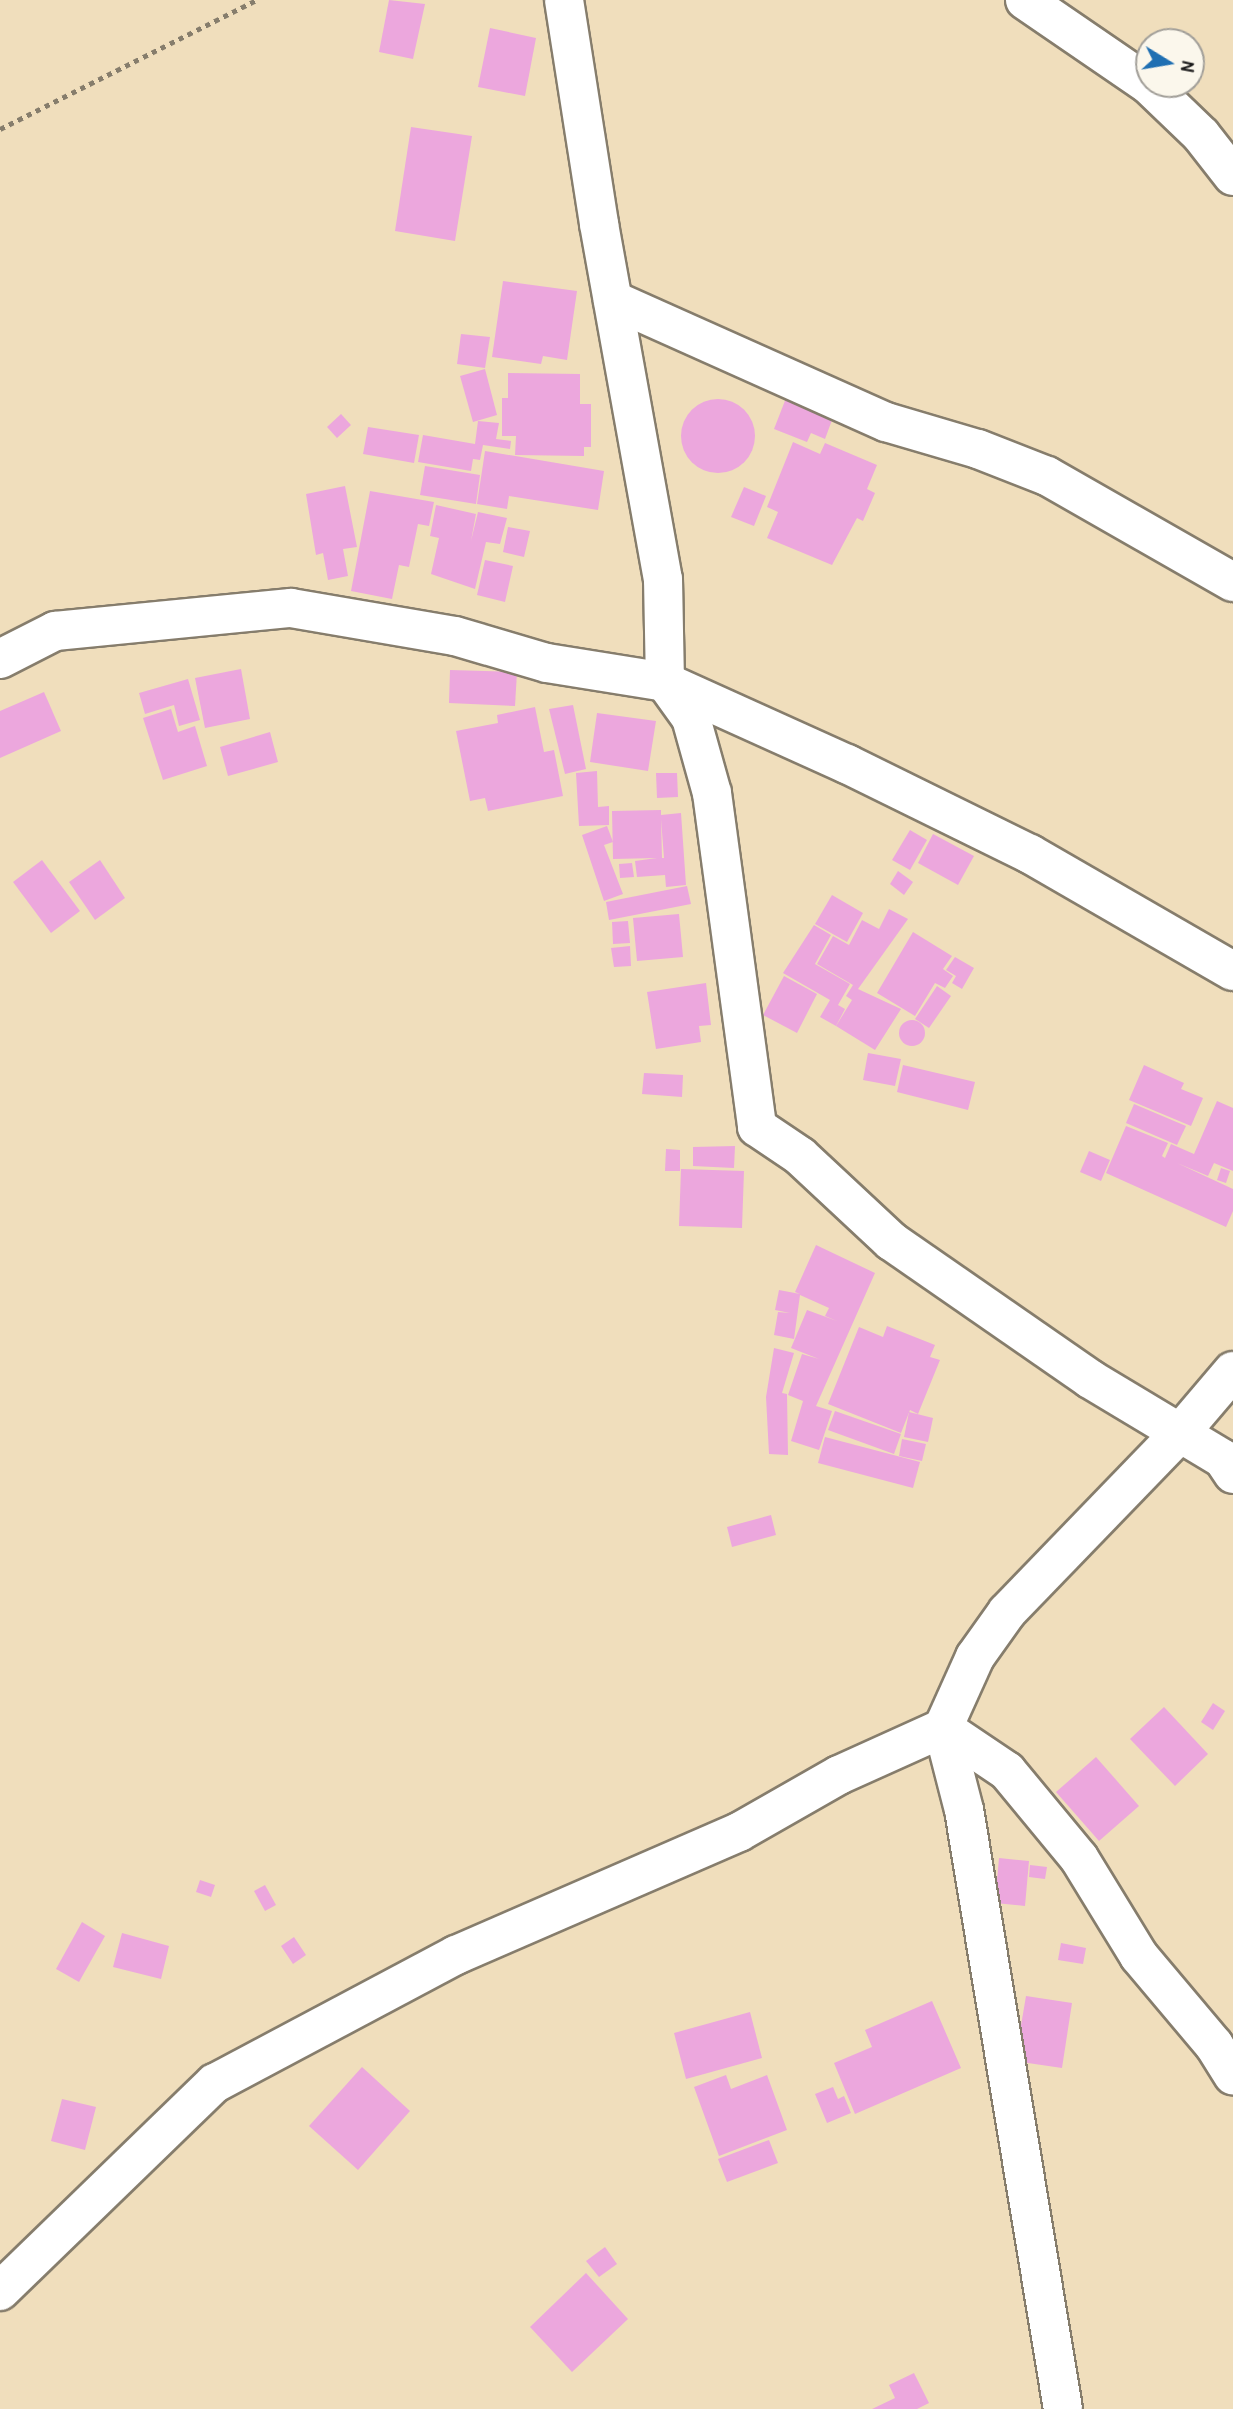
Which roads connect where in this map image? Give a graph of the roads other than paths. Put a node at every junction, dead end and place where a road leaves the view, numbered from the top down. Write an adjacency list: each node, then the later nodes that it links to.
1 (564, 0): 4 (street)
2 (1025, 0): 3 (street)
3 (1233, 176)
4 (613, 300): 5 (street); 7 (street)
5 (1233, 582)
6 (0, 659): 7 (street)
7 (665, 682): 8 (street); 10 (street)
8 (1233, 971)
9 (1233, 1371): 10 (street)
10 (1181, 1432): 11 (street); 12 (street)
11 (1233, 1474)
12 (943, 1728): 13 (street); 14 (street); 15 (street)
13 (1233, 2076)
14 (0, 2291)
15 (1063, 2409)

